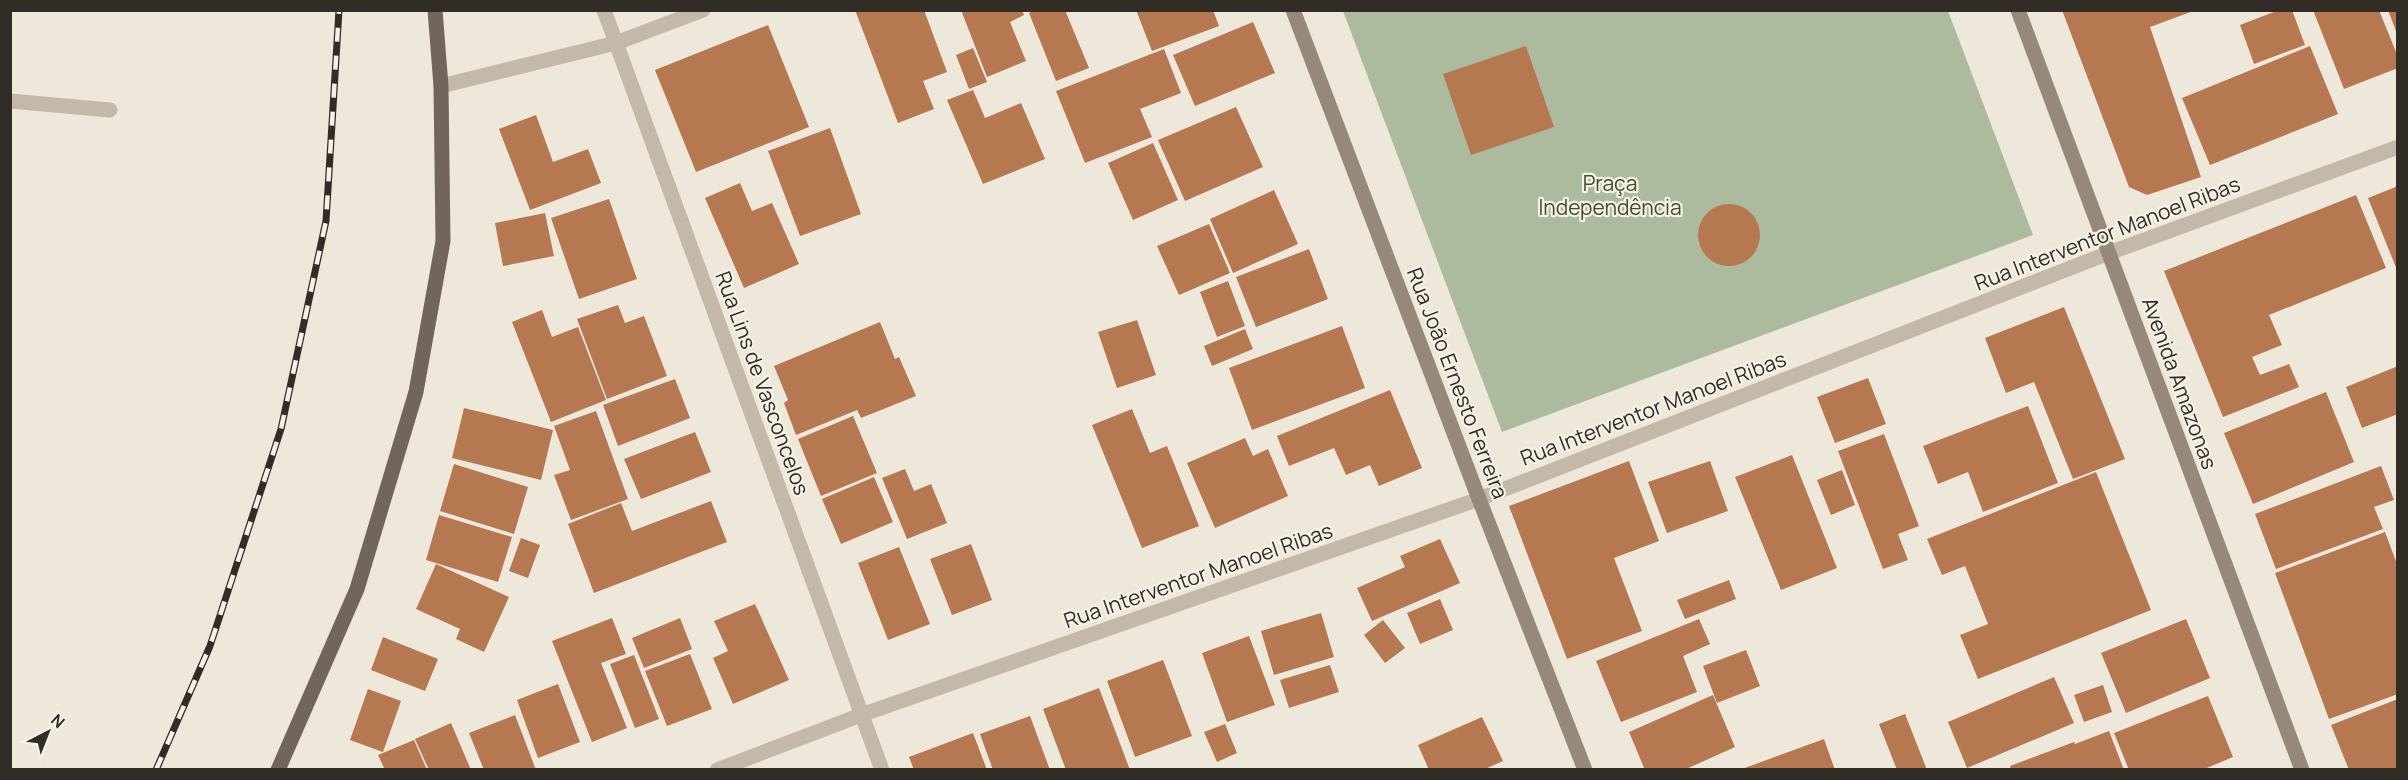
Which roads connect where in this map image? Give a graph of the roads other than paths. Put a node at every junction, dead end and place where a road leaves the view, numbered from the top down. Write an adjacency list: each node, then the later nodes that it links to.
1 (435, 10): 7 (main road)
2 (604, 10): 6 (street, Rua Lins de Vasconcelos)
3 (703, 10): 6 (street)
4 (1293, 10): 12 (street, Rua João Ernesto Ferreira)
5 (2018, 10): 11 (street, Avenida Amazonas)
6 (616, 43): 7 (street); 13 (street, Rua Lins de Vasconcelos)
7 (441, 86): 14 (main road)
8 (10, 101): 9 (street)
9 (110, 110)
10 (2397, 147): 11 (street, Rua Interventor Manoel Ribas)
11 (2109, 253): 12 (street, Rua Interventor Manoel Ribas); 18 (street, Avenida Amazonas)
12 (1479, 499): 13 (street, Rua Interventor Manoel Ribas); 17 (street, Rua João Ernesto Ferreira)
13 (861, 715): 15 (street, Rua Interventor Manoel Ribas); 16 (street, Rua Lins de Vasconcelos)
14 (278, 770)
15 (717, 770)
16 (882, 770)
17 (1586, 770)
18 (2302, 770)

